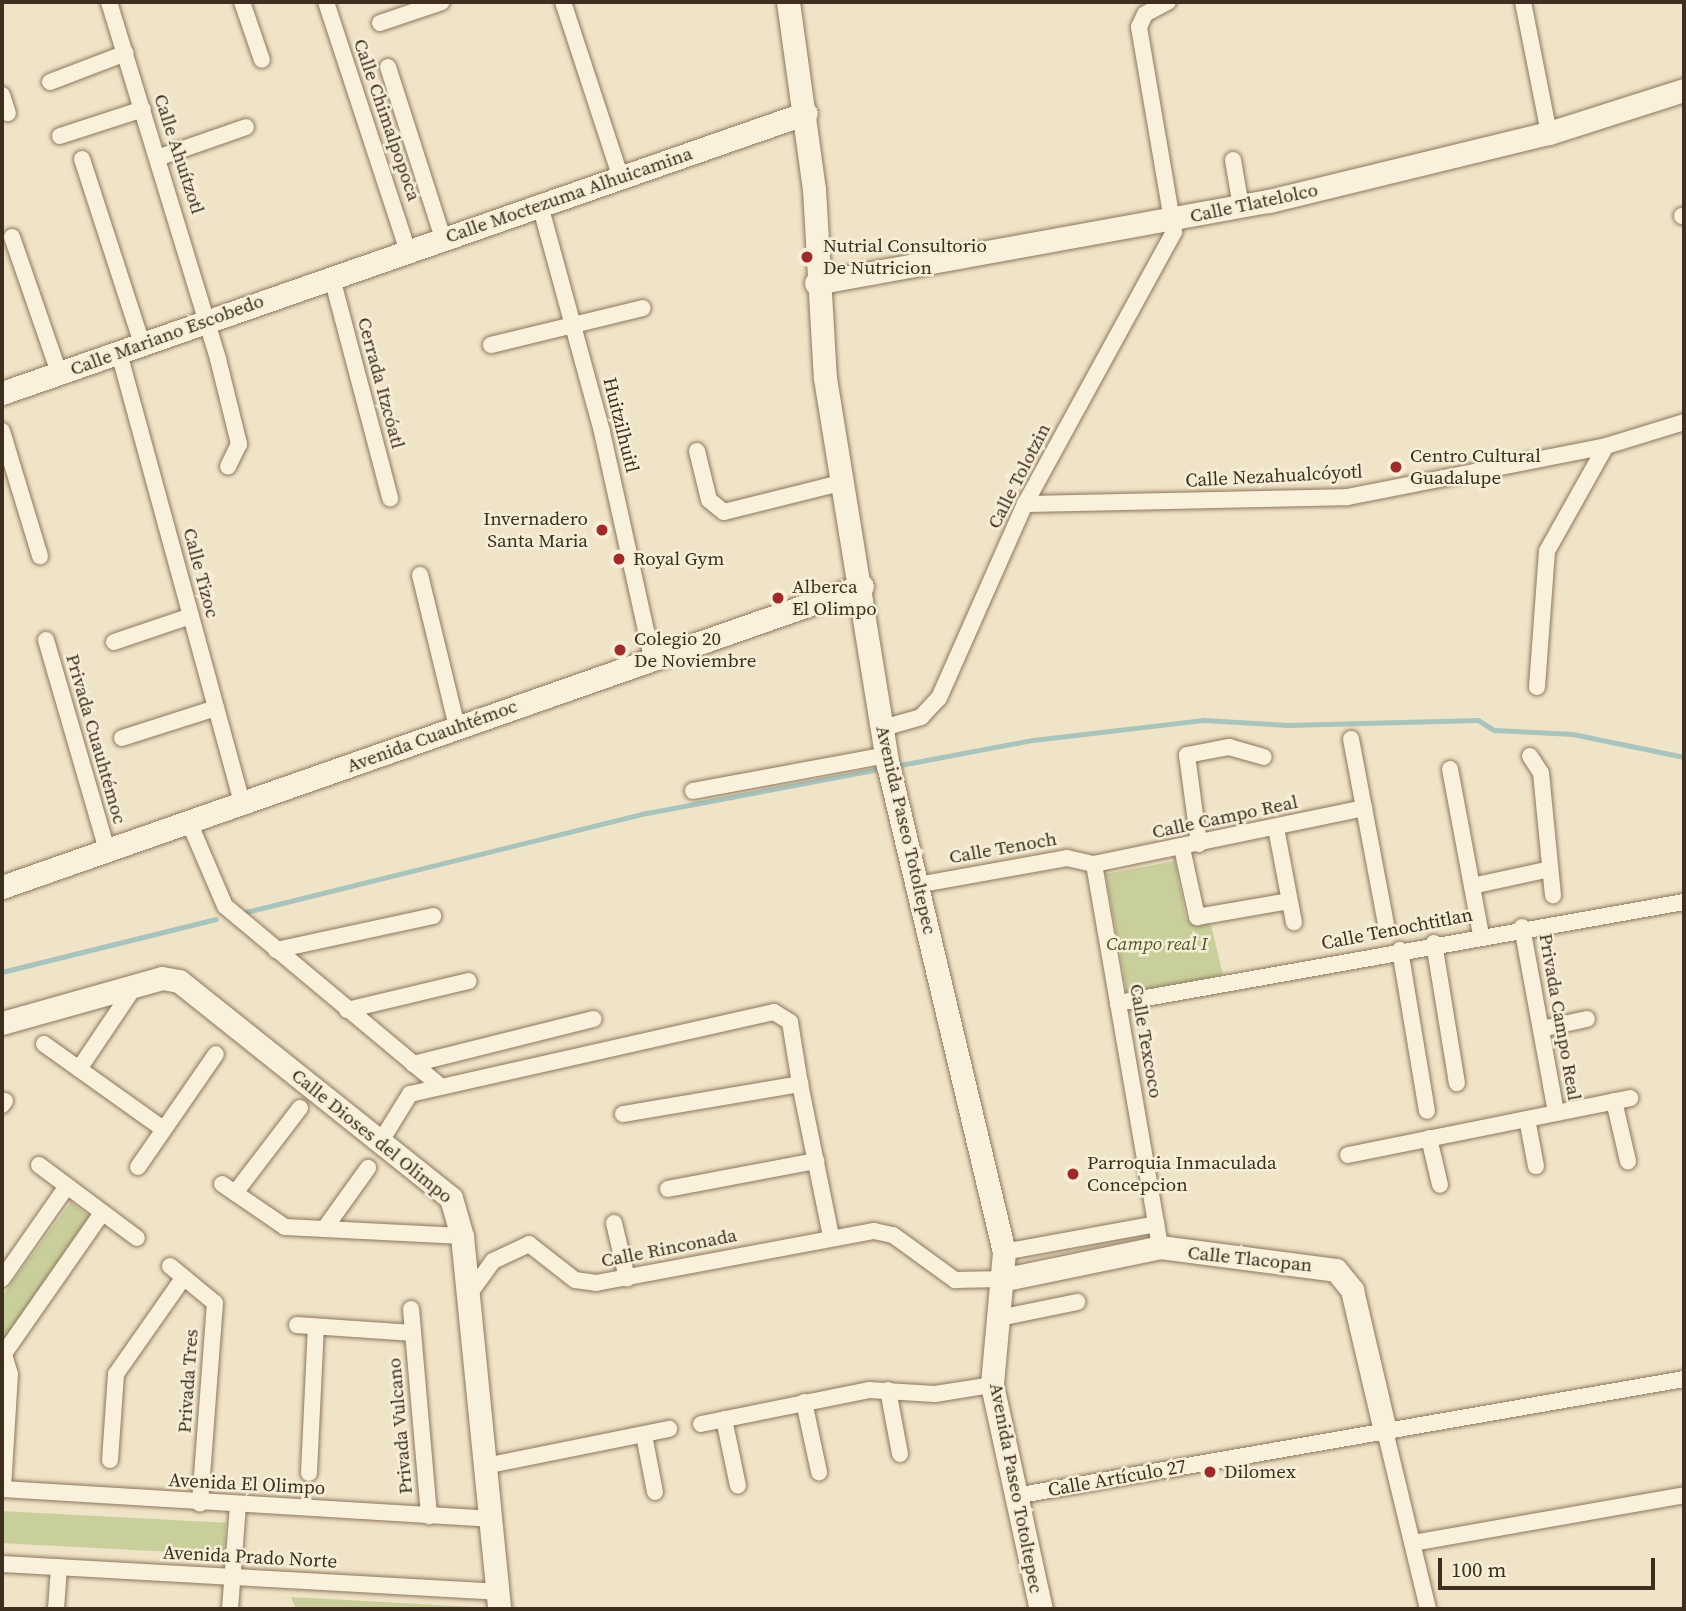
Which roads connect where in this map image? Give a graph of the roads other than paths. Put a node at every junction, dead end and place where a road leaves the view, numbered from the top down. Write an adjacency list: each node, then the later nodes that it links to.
1 (109, 2): 10 (street, Calle Ahuítzotl)
2 (242, 2): 11 (street)
3 (326, 2): 31 (street, Calle Chimalpopoca)
4 (442, 2): 9 (street)
5 (563, 2): 25 (street)
6 (788, 2): 18 (main road, Avenida Paseo Totoltepec)
7 (1168, 2): 28 (street)
8 (1523, 2): 20 (street)
9 (380, 23)
10 (126, 53): 13 (street); 16 (street, Calle Ahuítzotl)
11 (262, 60)
12 (388, 67): 30 (street)
13 (51, 82)
14 (1684, 90): 20 (main road, Calle Tlatelolco)
15 (2, 95): 17 (street)
16 (143, 109): 21 (street); 22 (street, Calle Ahuítzotl)
17 (8, 113)
18 (806, 113): 25 (main road, Calle Moctezuma Alhuicamina); 33 (main road, Avenida Paseo Totoltepec)
19 (246, 127): 22 (street)
20 (1549, 133): 27 (main road, Calle Tlatelolco)
21 (60, 136)
22 (160, 157): 35 (street, Calle Ahuítzotl)
23 (82, 159): 37 (street)
24 (1233, 160): 27 (street)
25 (621, 178): 26 (main road, Calle Moctezuma Alhuicamina)
26 (540, 205): 30 (main road, Calle Moctezuma Alhuicamina); 36 (street, Huitzilhuitl)
27 (1241, 206): 28 (main road, Calle Tlatelolco)
28 (1176, 220): 33 (main road, Calle Tlatelolco); 49 (street, Calle Tolotzin)
29 (12, 237): 40 (street)
30 (443, 239): 31 (main road, Calle Moctezuma Alhuicamina)
31 (408, 251): 32 (main road, Calle Moctezuma Alhuicamina)
32 (331, 278): 35 (main road, Calle Mariano Escobedo); 48 (street, Cerrada Itzcóatl)
33 (816, 283): 47 (main road, Avenida Paseo Totoltepec)
34 (643, 308): 36 (street)
35 (208, 319): 37 (main road, Calle Mariano Escobedo); 46 (street, Calle Ahuítzotl)
36 (574, 324): 38 (street); 56 (street, Huitzilhuitl)
37 (142, 344): 39 (main road, Calle Mariano Escobedo)
38 (491, 345)
39 (119, 353): 40 (main road, Calle Mariano Escobedo); 53 (street, Calle Tizoc)
40 (59, 373): 41 (main road, Calle Mariano Escobedo)
41 (2, 393)
42 (1684, 422): 44 (street, Calle Nezahualcóyotl)
43 (2, 431): 50 (street)
44 (1606, 446): 49 (street, Calle Nezahualcóyotl); 57 (street)
45 (697, 451): 47 (street)
46 (228, 467)
47 (844, 482): 52 (main road, Avenida Paseo Totoltepec)
48 (390, 498)
49 (1025, 504): 60 (street, Calle Tolotzin)
50 (40, 556)
51 (420, 575): 59 (street)
52 (862, 586): 56 (main road, Avenida Cuauhtémoc); 60 (main road, Avenida Paseo Totoltepec)
53 (191, 616): 55 (street); 58 (street, Calle Tizoc)
54 (46, 640): 74 (street, Privada Cuauhtémoc)
55 (114, 642)
56 (652, 658): 59 (main road, Avenida Cuauhtémoc)
57 (1537, 687)
58 (216, 708): 61 (street); 68 (street, Calle Tizoc)
59 (457, 727): 68 (main road, Avenida Cuauhtémoc)
60 (883, 728): 65 (main road, Avenida Paseo Totoltepec)
61 (122, 738)
62 (1351, 739): 69 (street)
63 (1530, 756): 76 (street)
64 (1264, 757): 72 (street)
65 (888, 763): 67 (street); 77 (main road, Avenida Paseo Totoltepec)
66 (1450, 769): 78 (street)
67 (694, 792)
68 (242, 803): 70 (main road, Avenida Cuauhtémoc)
69 (1364, 808): 71 (street, Calle Campo Real); 85 (street)
70 (189, 822): 74 (main road, Avenida Cuauhtémoc); 89 (street)
71 (1276, 828): 72 (street, Calle Campo Real); 81 (street)
72 (1199, 844): 73 (street, Calle Campo Real)
73 (1182, 848): 75 (street, Calle Campo Real); 81 (street)
74 (107, 850): 79 (main road, Avenida Cuauhtémoc)
75 (1094, 864): 77 (street, Calle Tenoch); 93 (street, Calle Texcoco)
76 (1550, 869): 78 (street); 80 (street)
77 (917, 885): 134 (main road, Avenida Paseo Totoltepec)
78 (1472, 886): 87 (street)
79 (2, 887)
80 (1553, 895)
81 (1289, 901): 84 (street)
82 (1684, 902): 86 (street, Calle Tenochtitlan)
83 (432, 916): 89 (street)
84 (1294, 922)
85 (1386, 925)
86 (1522, 927): 87 (street, Calle Tenochtitlan); 98 (street, Privada Campo Real)
87 (1481, 935): 88 (street, Calle Tenochtitlan)
88 (1434, 943): 90 (street, Calle Tenochtitlan); 103 (street)
89 (276, 950): 94 (street)
90 (1400, 950): 93 (street, Calle Tenochtitlan); 109 (street)
91 (469, 981): 94 (street)
92 (135, 986): 97 (main road, Calle Dioses del Olimpo); 102 (street); 115 (main road, Calle Dioses del Olimpo)
93 (1118, 1003): 128 (street, Calle Texcoco)
94 (347, 1010): 101 (street)
95 (593, 1019): 101 (street)
96 (1587, 1019): 98 (street)
97 (2, 1023)
98 (1541, 1029): 110 (street, Privada Campo Real)
99 (44, 1044): 102 (street)
100 (216, 1054): 113 (street)
101 (412, 1064): 105 (street)
102 (79, 1069): 113 (street)
103 (1457, 1083)
104 (797, 1084): 105 (street); 111 (street); 117 (street)
105 (440, 1086): 115 (street)
106 (1630, 1098): 107 (street)
107 (1614, 1101): 110 (street); 118 (street)
108 (300, 1108): 129 (street)
109 (1427, 1111)
110 (1556, 1113): 112 (street)
111 (623, 1114)
112 (1527, 1119): 114 (street); 120 (street)
113 (163, 1129): 121 (street)
114 (1429, 1138): 116 (street); 123 (street)
115 (380, 1141): 130 (main road, Calle Dioses del Olimpo)
116 (1348, 1155)
117 (816, 1161): 125 (street); 131 (street)
118 (1628, 1161)
119 (39, 1165): 124 (street)
120 (1536, 1166)
121 (138, 1167)
122 (368, 1168): 129 (street)
123 (1440, 1185)
124 (67, 1186): 126 (street); 138 (street)
125 (668, 1189)
126 (102, 1213): 132 (street); 147 (street)
127 (614, 1223): 137 (street)
128 (1156, 1224): 133 (street, Calle Tlacopan); 134 (street)
129 (325, 1228): 130 (street)
130 (461, 1236): 140 (main road, Calle Dioses del Olimpo)
131 (831, 1237): 137 (street, Calle Rinconada); 139 (street, Calle Rinconada)
132 (137, 1238)
133 (1160, 1247): 139 (main road); 155 (main road, Calle Tlacopan)
134 (1004, 1252): 139 (main road, Avenida Paseo Totoltepec)
135 (170, 1266): 136 (street, Privada Tres)
136 (184, 1277): 158 (street, Privada Tres); 167 (street, Privada Tres)
137 (627, 1278): 140 (street, Calle Rinconada)
138 (2, 1279)
139 (1006, 1279): 143 (main road, Avenida Paseo Totoltepec)
140 (467, 1297): 159 (main road, Calle Dioses del Olimpo)
141 (1077, 1302): 143 (street)
142 (411, 1309): 146 (street, Privada Vulcano)
143 (999, 1318): 149 (main road, Avenida Paseo Totoltepec)
144 (297, 1325): 145 (street, Privada Vulcano)
145 (316, 1327): 146 (street, Privada Vulcano); 161 (street)
146 (413, 1333): 169 (street, Privada Vulcano)
147 (3, 1350): 163 (street)
148 (1684, 1380): 155 (street, Calle Artículo 27)
149 (992, 1385): 150 (street); 166 (main road, Avenida Paseo Totoltepec)
150 (888, 1390): 151 (street); 157 (street)
151 (804, 1402): 152 (street); 160 (street)
152 (724, 1419): 153 (street); 162 (street)
153 (701, 1424)
154 (669, 1429): 156 (street)
155 (1385, 1432): 166 (street, Calle Artículo 27); 171 (street)
156 (644, 1435): 159 (street); 164 (street)
157 (900, 1454)
158 (110, 1460)
159 (485, 1466): 170 (main road, Calle Dioses del Olimpo)
160 (818, 1472)
161 (309, 1473)
162 (738, 1486)
163 (2, 1489): 167 (street, Avenida El Olimpo)
164 (655, 1492)
165 (1684, 1495): 171 (street)
166 (1015, 1496): 178 (main road, Avenida Paseo Totoltepec)
167 (200, 1503): 168 (street, Avenida El Olimpo)
168 (237, 1505): 169 (street, Avenida El Olimpo); 174 (street)
169 (429, 1516): 170 (street, Avenida El Olimpo)
170 (490, 1519): 175 (main road, Calle Dioses del Olimpo)
171 (1413, 1543): 179 (street)
172 (2, 1564): 173 (street, Avenida Prado Norte)
173 (60, 1567): 174 (street, Avenida Prado Norte); 176 (street)
174 (233, 1578): 175 (street, Avenida Prado Norte); 177 (street)
175 (498, 1601)
176 (56, 1609)
177 (230, 1609)
178 (1041, 1609)
179 (1428, 1609)

